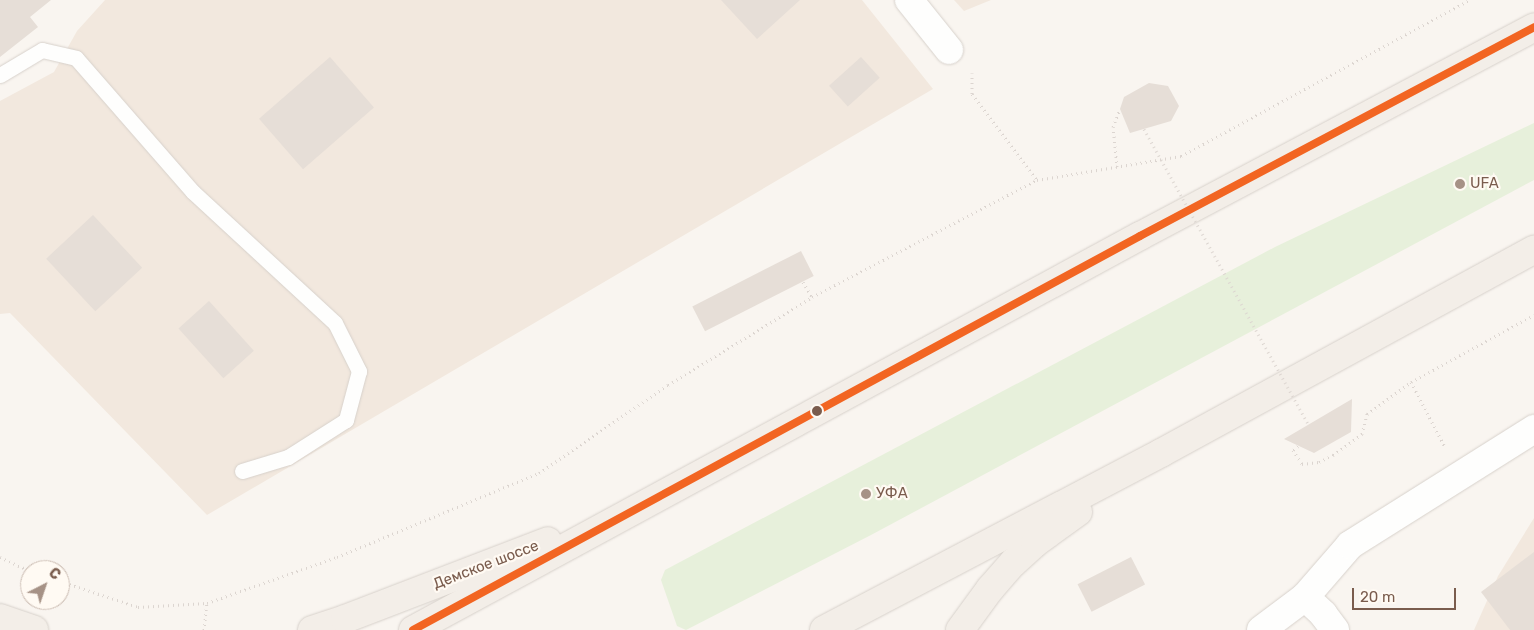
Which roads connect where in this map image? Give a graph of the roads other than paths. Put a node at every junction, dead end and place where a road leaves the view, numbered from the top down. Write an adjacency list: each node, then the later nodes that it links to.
1 (909, 0): 3 (street)
2 (1534, 27): 9 (main road)
3 (949, 50)
4 (0, 75): 8 (lane)
5 (1534, 250): 7 (main road)
6 (1534, 430): 10 (street)
7 (1161, 453): 15 (main road); 16 (main road)
8 (242, 471)
9 (659, 498): 13 (main road, Демское шоссе); 14 (main road)
10 (1305, 597): 17 (street); 18 (street)
11 (0, 618): 12 (main road)
12 (34, 630)
13 (312, 630)
14 (413, 630)
15 (824, 630)
16 (960, 630)
17 (1262, 630)
18 (1335, 630)

